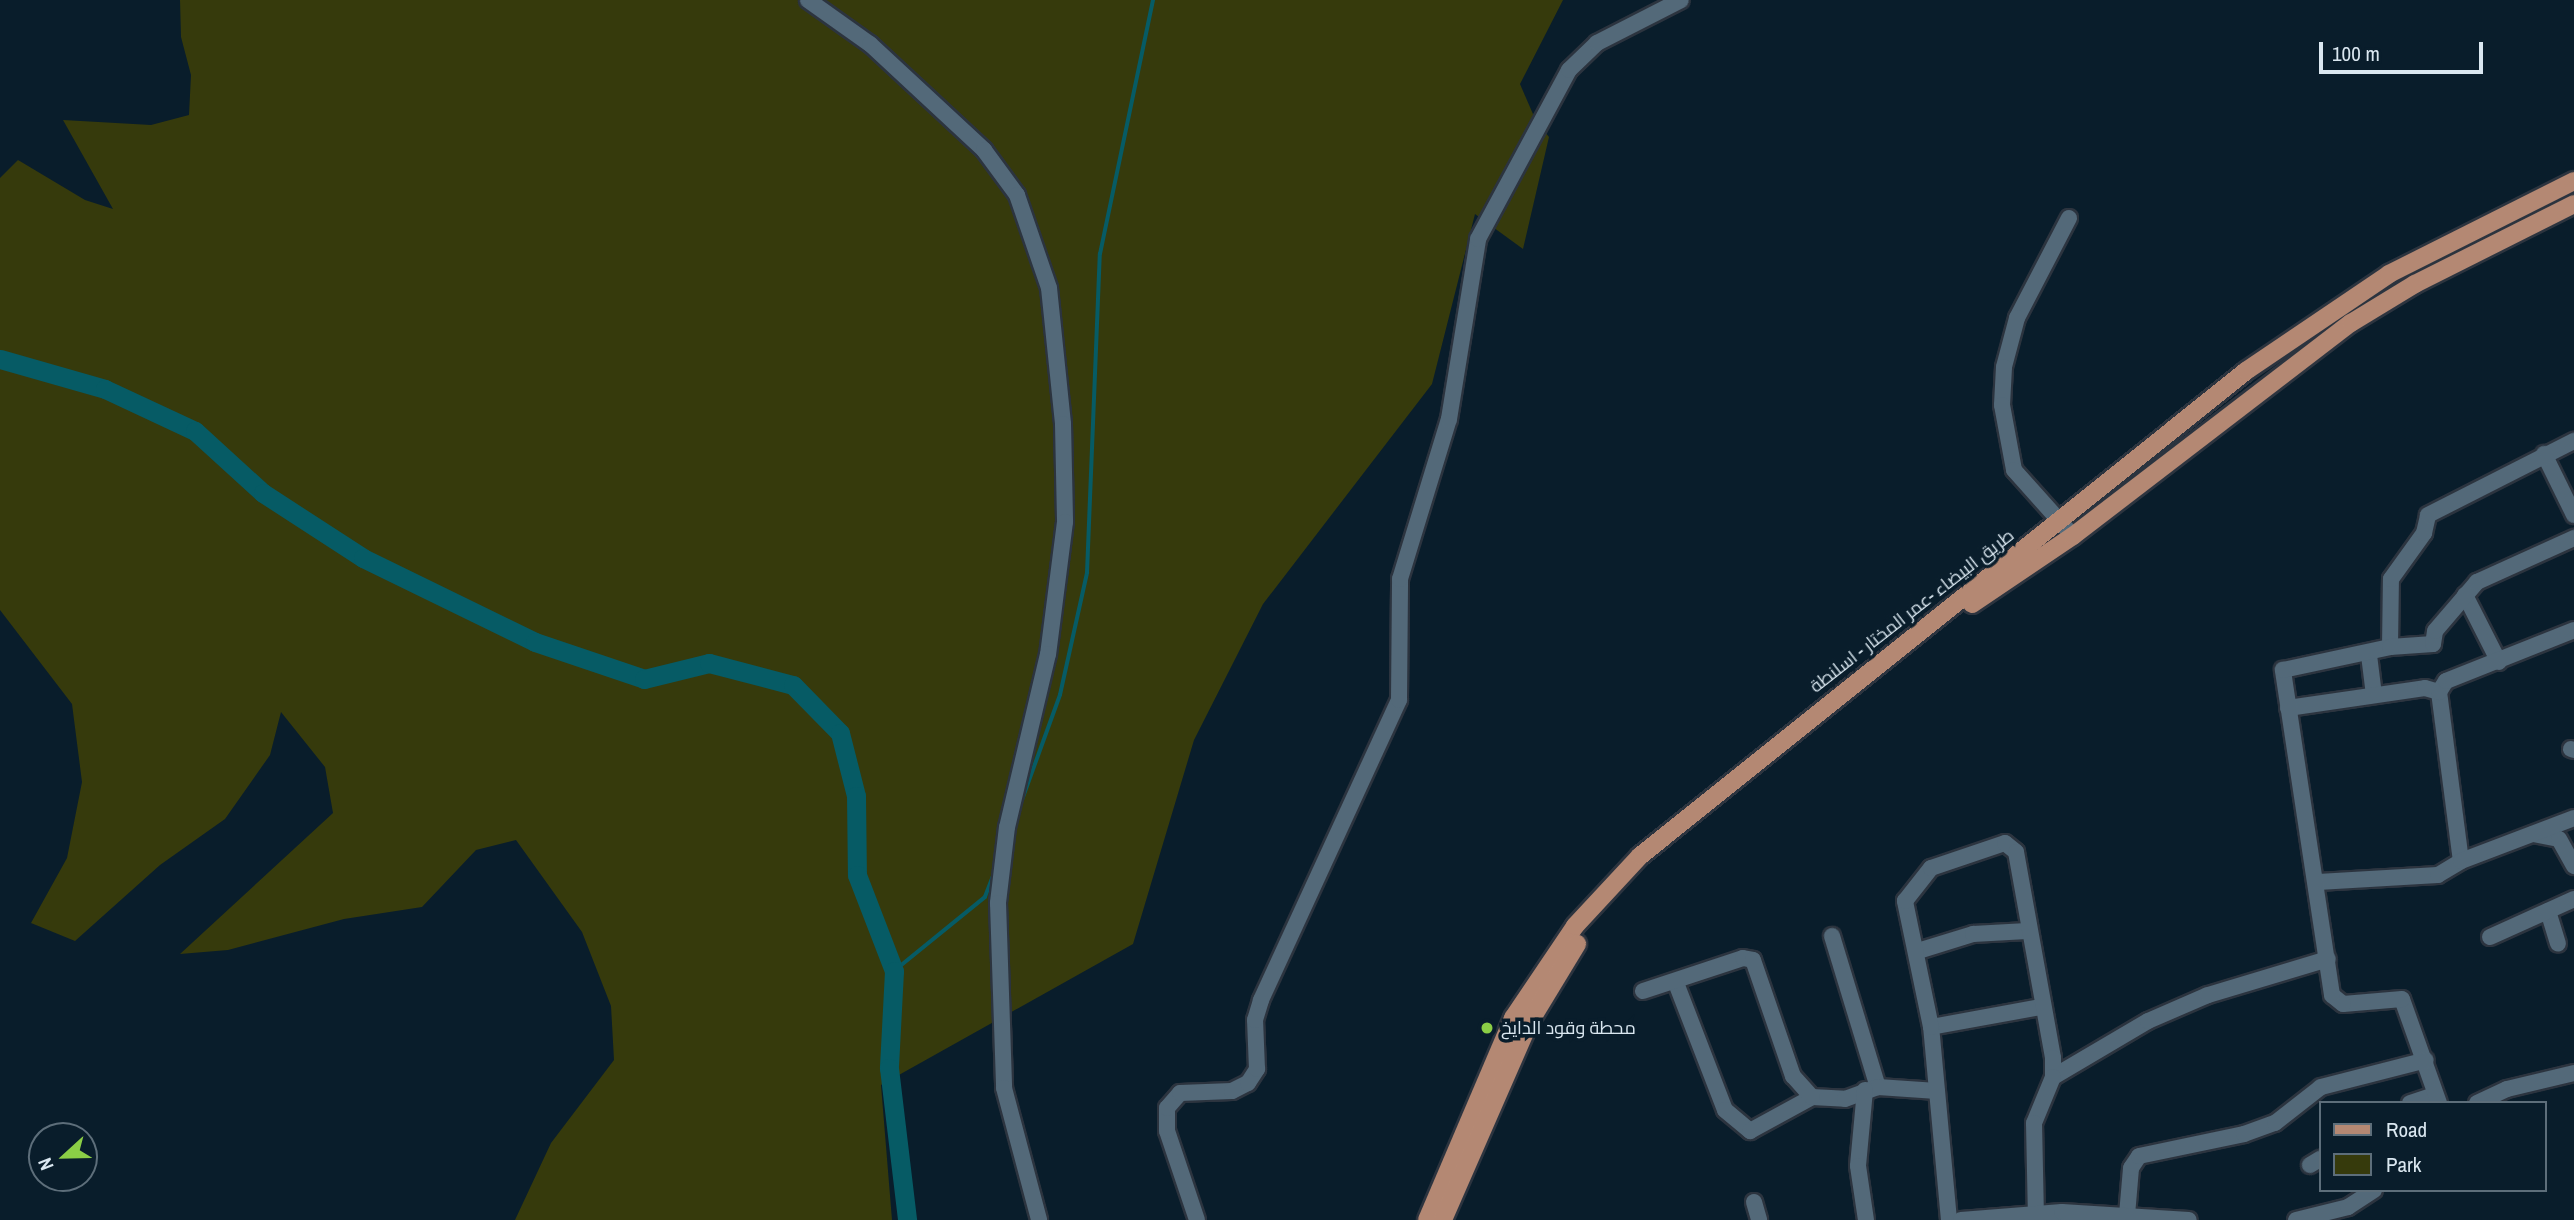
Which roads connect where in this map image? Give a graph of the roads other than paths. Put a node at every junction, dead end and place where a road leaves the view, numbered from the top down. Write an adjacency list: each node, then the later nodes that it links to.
1 (808, 0): 49 (street)
2 (1681, 0): 50 (street)
3 (2574, 180): 9 (main road, طريق البيضاء -عمر المختار - اسلنطة)
4 (2574, 204): 10 (main road, طريق البيضاء -عمر المختار - اسلنطة)
5 (2069, 218): 9 (street)
6 (2574, 441): 7 (street)
7 (2544, 454): 8 (street); 14 (street)
8 (2574, 516)
9 (2059, 521): 10 (street); 51 (main road, طريق البيضاء -عمر المختار - اسلنطة)
10 (2073, 536): 52 (main road, طريق البيضاء -عمر المختار - اسلنطة)
11 (2574, 538): 12 (street)
12 (2465, 595): 14 (street); 16 (street)
13 (2574, 630): 16 (street)
14 (2390, 647): 15 (street)
15 (2369, 655): 18 (street); 19 (street)
16 (2499, 662): 17 (street)
17 (2438, 692): 18 (street); 22 (street)
18 (2374, 695): 19 (street)
19 (2288, 708): 24 (street)
20 (2574, 818): 21 (street)
21 (2531, 834): 22 (street); 23 (street)
22 (2461, 860): 24 (street)
23 (2574, 866)
24 (2318, 882): 32 (street)
25 (2574, 899): 26 (street)
26 (2548, 911): 29 (street); 30 (street)
27 (2027, 931): 31 (street); 31 (street); 35 (street)
28 (1832, 936): 40 (street)
29 (2490, 937)
30 (2558, 943)
31 (1918, 951): 36 (street)
32 (2328, 959): 37 (street); 39 (street)
33 (1676, 983): 34 (street); 42 (street); 42 (street)
34 (1643, 991)
35 (2040, 1007): 36 (street); 39 (street)
36 (1931, 1027): 41 (street)
37 (2426, 1060): 43 (street); 48 (street)
38 (2574, 1073): 44 (street)
39 (2053, 1077): 47 (street)
40 (1871, 1089): 41 (street); 42 (street); 54 (street)
41 (1937, 1091): 55 (street)
42 (1812, 1097)
43 (2437, 1099)
44 (2481, 1101)
45 (2371, 1192): 58 (street)
46 (1755, 1202): 53 (street)
47 (2036, 1215): 48 (street); 56 (street)
48 (2127, 1215): 57 (street)
49 (1039, 1220)
50 (1197, 1220)
51 (1427, 1220)
52 (1443, 1220)
53 (1759, 1220)
54 (1866, 1220)
55 (1949, 1220)
56 (1961, 1220)
57 (2189, 1220)
58 (2295, 1220)

